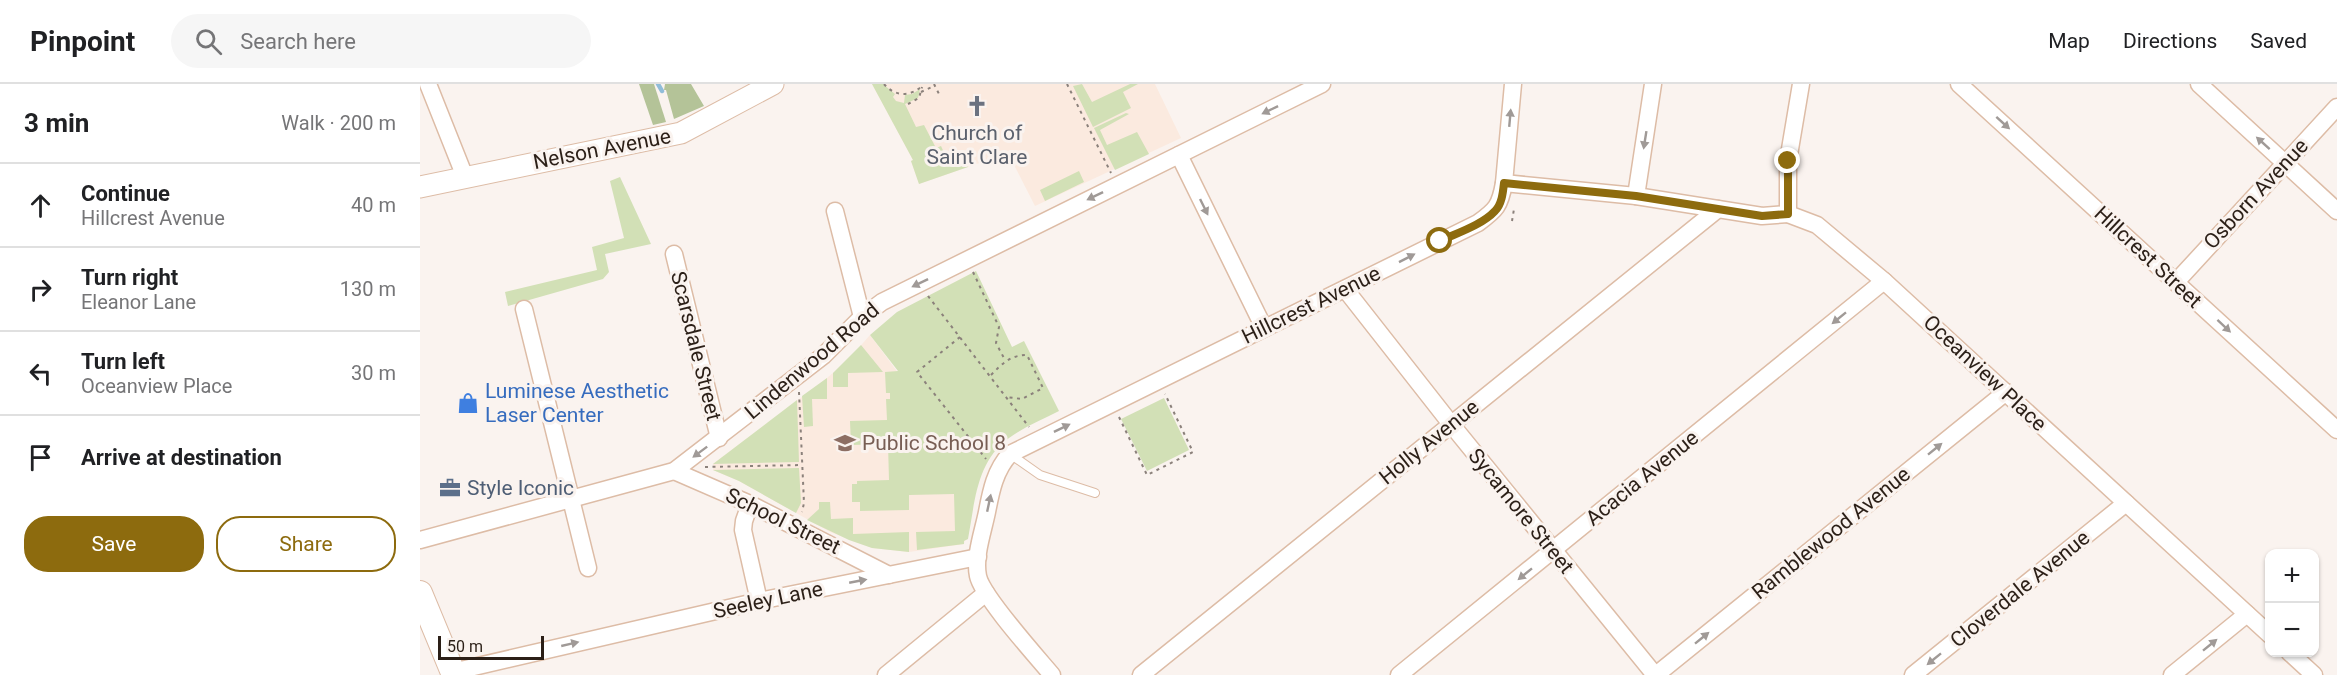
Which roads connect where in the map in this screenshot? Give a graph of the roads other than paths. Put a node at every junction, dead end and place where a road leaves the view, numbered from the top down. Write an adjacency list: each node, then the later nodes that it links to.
1 (428, 84): 12 (street)
2 (773, 84): 12 (street, Nelson Avenue)
3 (1322, 84): 10 (street, Lindenwood Road, one-way to 10)
4 (1513, 84): 13 (street, Hillcrest Avenue, one-way to 4)
5 (1653, 84): 15 (street, one-way to 15)
6 (1801, 84): 19 (street)
7 (1959, 84): 22 (street, Hillcrest Street, one-way to 22)
8 (2199, 84): 11 (street, one-way to 8)
9 (2337, 106): 11 (street, Osborn Avenue)
10 (1179, 155): 25 (street, Lindenwood Road, one-way to 25); 26 (street, one-way to 26)
11 (2285, 163): 18 (street); 22 (street, Osborn Avenue)
12 (465, 177): 14 (street, Nelson Avenue)
13 (1504, 183): 15 (street); 23 (street, Hillcrest Avenue, one-way to 13)
14 (420, 187)
15 (1636, 196): 16 (street)
16 (1718, 209): 19 (street); 28 (street, Holly Avenue)
17 (835, 211): 25 (street)
18 (2337, 211)
19 (1788, 214): 21 (street, Oceanview Place)
20 (674, 254): 30 (street, Scarsdale Street)
21 (1884, 281): 27 (street, Oceanview Place); 38 (street, Acacia Avenue, one-way to 38)
22 (2176, 282): 29 (street, Hillcrest Street, one-way to 29)
23 (1345, 289): 26 (street, Hillcrest Avenue); 28 (street, Sycamore Street)
24 (524, 309): 34 (street)
25 (862, 317): 30 (street, Lindenwood Road)
26 (1264, 328): 31 (street, Hillcrest Avenue, one-way to 26)
27 (2006, 392): 35 (street, Oceanview Place); 53 (street, Ramblewood Avenue, one-way to 27)
28 (1451, 424): 38 (street, Sycamore Street); 51 (street, Holly Avenue)
29 (2337, 430)
30 (719, 438): 32 (street, Lindenwood Road, one-way to 32)
31 (1010, 454): 33 (lane); 39 (street, one-way to 31)
32 (674, 471): 34 (street, Lindenwood Road); 36 (street, School Street)
33 (1095, 493)
34 (571, 499): 37 (street, Lindenwood Road); 40 (street)
35 (2126, 503): 45 (street, Oceanview Place); 54 (street, Cloverdale Avenue, one-way to 54)
36 (750, 504): 41 (street, School Street); 44 (street)
37 (420, 540)
38 (1554, 550): 52 (street, Acacia Avenue, one-way to 52); 53 (street, Sycamore Street)
39 (978, 557): 41 (street, Seeley Lane); 43 (street)
40 (588, 568)
41 (889, 575): 44 (street, Seeley Lane, one-way to 41)
42 (420, 592): 48 (main road)
43 (986, 594): 49 (street); 50 (street)
44 (759, 600): 48 (street, Seeley Lane, one-way to 44)
45 (2247, 614): 46 (street, Oceanview Place); 55 (street, one-way to 45)
46 (2265, 630)
47 (2294, 657): 56 (street)
48 (453, 673)
49 (886, 675)
50 (1052, 675)
51 (1141, 675)
52 (1399, 675)
53 (1655, 675)
54 (1913, 675)
55 (2172, 675)
56 (2314, 675)

